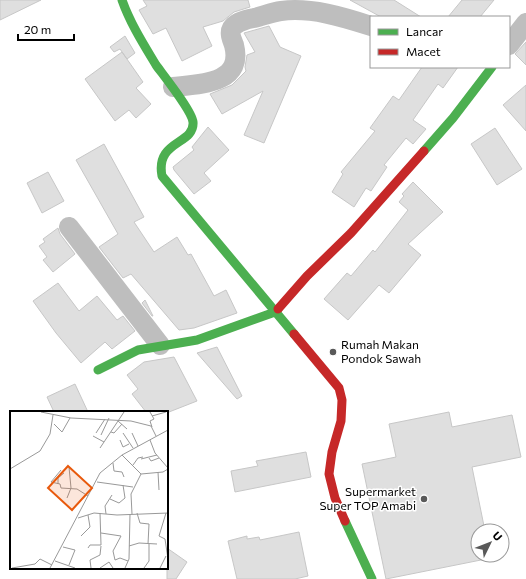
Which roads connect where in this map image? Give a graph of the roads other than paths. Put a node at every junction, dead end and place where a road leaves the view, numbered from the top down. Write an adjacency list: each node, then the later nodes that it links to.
1 (122, 0): 6 (street)
2 (526, 23): 4 (street)
3 (370, 26): 6 (street)
4 (510, 44)
5 (491, 68): 8 (street)
6 (173, 87): 8 (street)
7 (69, 227): 9 (street)
8 (275, 312): 9 (street); 11 (street)
9 (160, 345): 10 (street)
10 (98, 370)
11 (372, 579)

